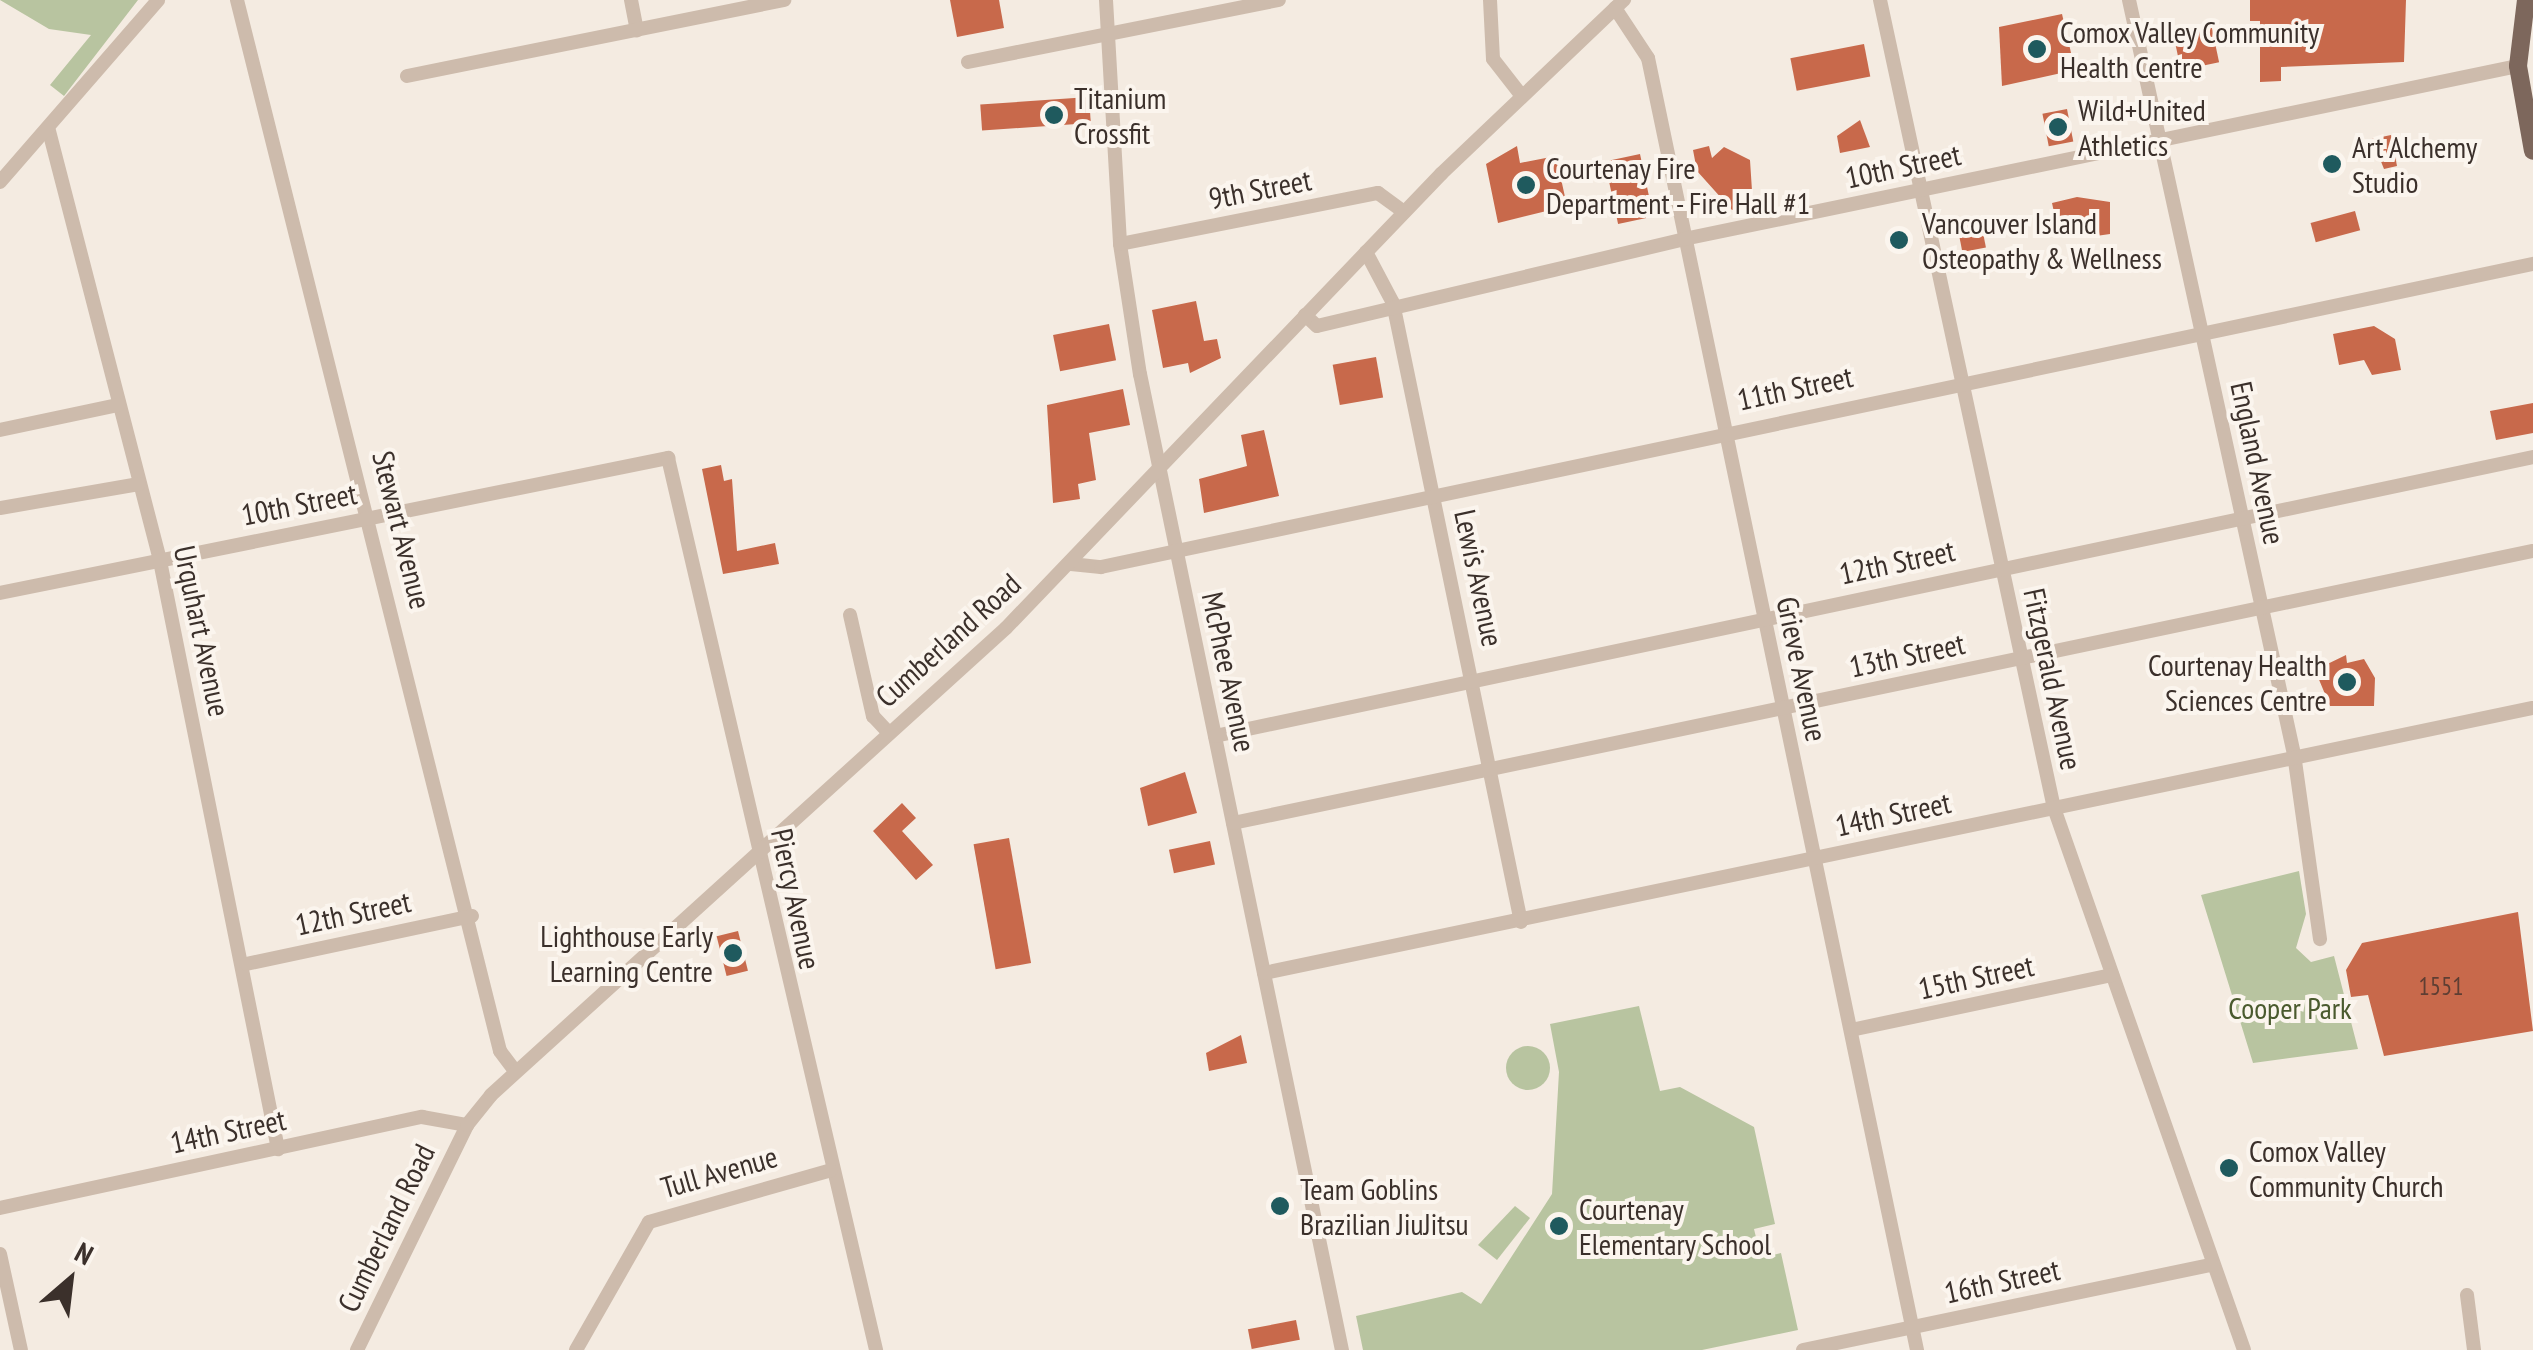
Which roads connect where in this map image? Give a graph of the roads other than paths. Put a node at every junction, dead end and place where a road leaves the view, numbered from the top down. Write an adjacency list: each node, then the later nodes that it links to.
1 (158, 0): 18 (street)
2 (237, 0): 41 (street, Stewart Avenue)
3 (630, 0): 12 (street)
4 (784, 0): 12 (street)
5 (1106, 0): 13 (street, McPhee Avenue)
6 (1279, 0): 13 (street)
7 (1490, 0): 17 (street)
8 (1880, 0): 22 (street, Fitzgerald Avenue)
9 (2130, 0): 19 (street, England Avenue)
10 (2526, 0): 15 (main road)
11 (1619, 4): 17 (street, Cumberland Road); 24 (street, Grieve Avenue)
12 (637, 30): 16 (street)
13 (1108, 34): 14 (street); 25 (street, McPhee Avenue)
14 (968, 62)
15 (2518, 66): 19 (street, 10th Street); 20 (main road)
16 (408, 76)
17 (1521, 96): 23 (street, Cumberland Road)
18 (49, 131): 21 (street); 32 (street, Urquhart Avenue)
19 (2163, 141): 22 (street, 10th Street); 30 (street, England Avenue)
20 (2533, 151)
21 (0, 182)
22 (1920, 189): 24 (street, 10th Street); 31 (street, Fitzgerald Avenue)
23 (1404, 212): 25 (street, 9th Street); 26 (street, Cumberland Road)
24 (1684, 239): 28 (street, 10th Street); 34 (street, Grieve Avenue)
25 (1120, 244): 37 (street, McPhee Avenue)
26 (1366, 252): 28 (street, Lewis Avenue); 29 (street, Cumberland Road)
27 (2533, 264): 30 (street, 11th Street)
28 (1393, 302): 29 (street, 10th Street); 39 (street, Lewis Avenue)
29 (1304, 315): 37 (street, Cumberland Road)
30 (2204, 332): 31 (street, 11th Street); 42 (street, England Avenue)
31 (1962, 381): 34 (street, 11th Street); 47 (street, Fitzgerald Avenue)
32 (118, 405): 33 (street); 38 (street, Urquhart Avenue)
33 (0, 430)
34 (1724, 431): 39 (street, 11th Street); 51 (street, Grieve Avenue)
35 (2533, 457): 42 (street, 12th Street)
36 (668, 458): 41 (street, 10th Street); 62 (street, Piercy Avenue)
37 (1159, 467): 43 (street, McPhee Avenue); 46 (street, Cumberland Road)
38 (139, 484): 40 (street); 45 (street, Urquhart Avenue)
39 (1433, 492): 43 (street, 11th Street); 53 (street, Lewis Avenue)
40 (0, 508)
41 (371, 518): 45 (street, 10th Street); 64 (street, Stewart Avenue)
42 (2240, 518): 47 (street, 12th Street); 49 (street, England Avenue)
43 (1176, 550): 46 (street, 11th Street); 57 (street, McPhee Avenue)
44 (2533, 551): 49 (street, 13th Street)
45 (160, 562): 48 (street, 10th Street); 67 (street, Urquhart Avenue)
46 (1071, 564): 56 (street, Cumberland Road)
47 (2001, 568): 51 (street, 12th Street); 52 (street, Fitzgerald Avenue)
48 (0, 593)
49 (2262, 609): 52 (street, 13th Street); 58 (street, England Avenue)
50 (850, 615): 56 (street)
51 (1765, 620): 53 (street, 12th Street); 55 (street, Grieve Avenue)
52 (2018, 660): 55 (street, 13th Street); 60 (street, Fitzgerald Avenue)
53 (1472, 681): 57 (street, 12th Street); 59 (street, Lewis Avenue)
54 (2533, 708): 58 (street, 14th Street)
55 (1782, 710): 59 (street, 13th Street); 63 (street, Grieve Avenue)
56 (888, 732): 62 (street, Cumberland Road)
57 (1214, 736): 61 (street, McPhee Avenue)
58 (2294, 754): 60 (street, 14th Street); 66 (street, England Avenue)
59 (1490, 772): 61 (street, 13th Street); 65 (street, Lewis Avenue)
60 (2054, 808): 63 (street, 14th Street); 69 (street, Fitzgerald Avenue)
61 (1233, 823): 68 (street, McPhee Avenue)
62 (758, 852): 71 (street, Cumberland Road); 74 (street, Piercy Avenue)
63 (1814, 859): 65 (street, 14th Street); 70 (street, Grieve Avenue)
64 (472, 916): 67 (street, 12th Street); 71 (street, Stewart Avenue)
65 (1521, 922): 68 (street, 14th Street)
66 (2320, 939)
67 (246, 964): 73 (street, Urquhart Avenue)
68 (1264, 973): 84 (street, McPhee Avenue)
69 (2112, 975): 70 (street, 15th Street); 77 (street, Fitzgerald Avenue)
70 (1851, 1030): 79 (street, Grieve Avenue)
71 (515, 1070): 72 (street, Cumberland Road)
72 (467, 1125): 73 (street, 14th Street); 81 (street, Cumberland Road)
73 (278, 1149): 75 (street, 14th Street)
74 (831, 1170): 82 (street, Tull Avenue); 83 (street, Piercy Avenue)
75 (0, 1208)
76 (0, 1254): 80 (street)
77 (2213, 1264): 79 (street, 16th Street); 87 (street, Fitzgerald Avenue)
78 (2467, 1296): 88 (street)
79 (1913, 1328): 85 (street, 16th Street); 86 (street, Grieve Avenue)
80 (20, 1350)
81 (357, 1350)
82 (576, 1350)
83 (876, 1350)
84 (1342, 1350)
85 (1803, 1350)
86 (1917, 1350)
87 (2244, 1350)
88 (2474, 1350)

